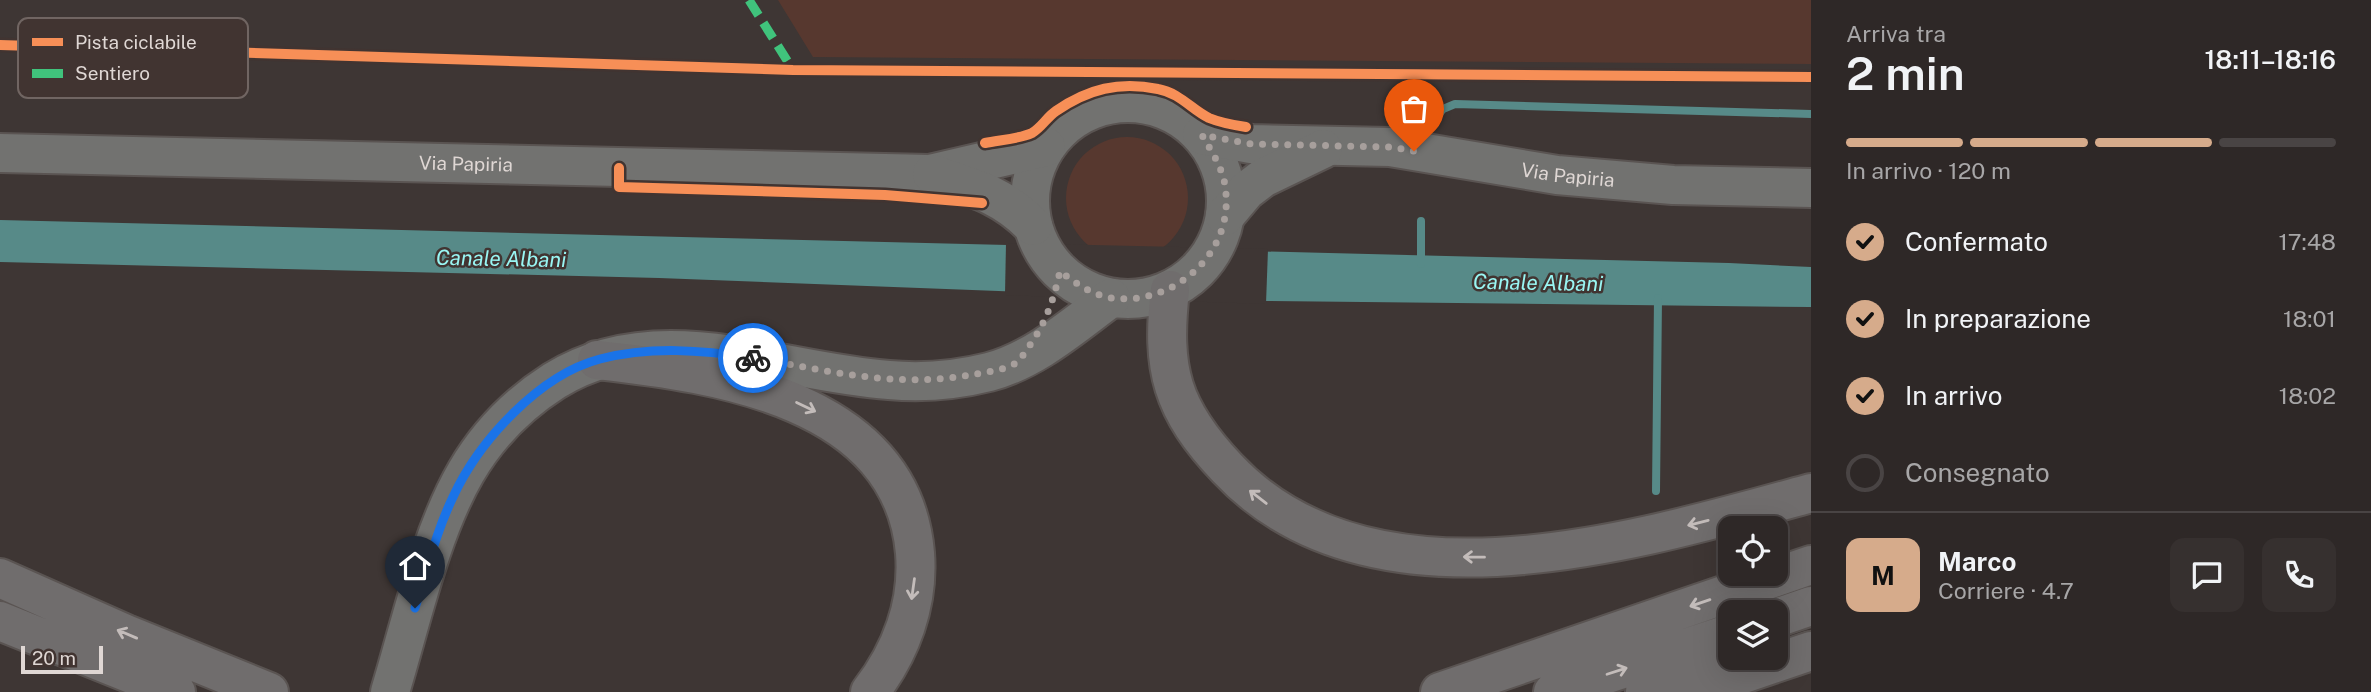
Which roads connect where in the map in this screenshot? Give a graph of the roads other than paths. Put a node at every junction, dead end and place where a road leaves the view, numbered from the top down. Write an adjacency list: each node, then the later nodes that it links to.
1 (1202, 135): 2 (main road, Via Papiria); 3 (main road, Via Papiria); 7 (main road, Via Papiria)
2 (1328, 146): 6 (main road, Via Papiria); 7 (main road, Via Papiria)
3 (1046, 147): 5 (main road, Via Papiria); 8 (main road, Via Papiria)
4 (0, 153): 5 (main road, Via Papiria)
5 (930, 174): 8 (main road, Via Papiria)
6 (1811, 188)
7 (1225, 216): 10 (main road, Via Papiria)
8 (1033, 226): 9 (main road, Via Papiria)
9 (1060, 271): 11 (main road, Via Papiria); 13 (main road)
10 (1170, 290): 11 (main road, Via Papiria); 14 (highway, one-way to 10)
11 (1111, 298): 13 (main road)
12 (597, 360): 13 (main road); 25 (main road); 28 (highway, one-way to 28)
13 (1016, 362)
14 (1811, 493)
15 (1811, 565): 29 (highway, one-way to 29)
16 (0, 578): 27 (highway, one-way to 16)
17 (1811, 606): 18 (highway)
18 (1788, 614)
19 (0, 621): 26 (highway)
20 (1811, 634): 22 (highway)
21 (1718, 637): 30 (highway, one-way to 21)
22 (1788, 641)
23 (1811, 651): 32 (highway)
24 (1718, 665): 31 (highway)
25 (392, 684)
26 (176, 692)
27 (269, 692)
28 (870, 692)
29 (1440, 692)
30 (1553, 692)
31 (1645, 692)
32 (1690, 692)

